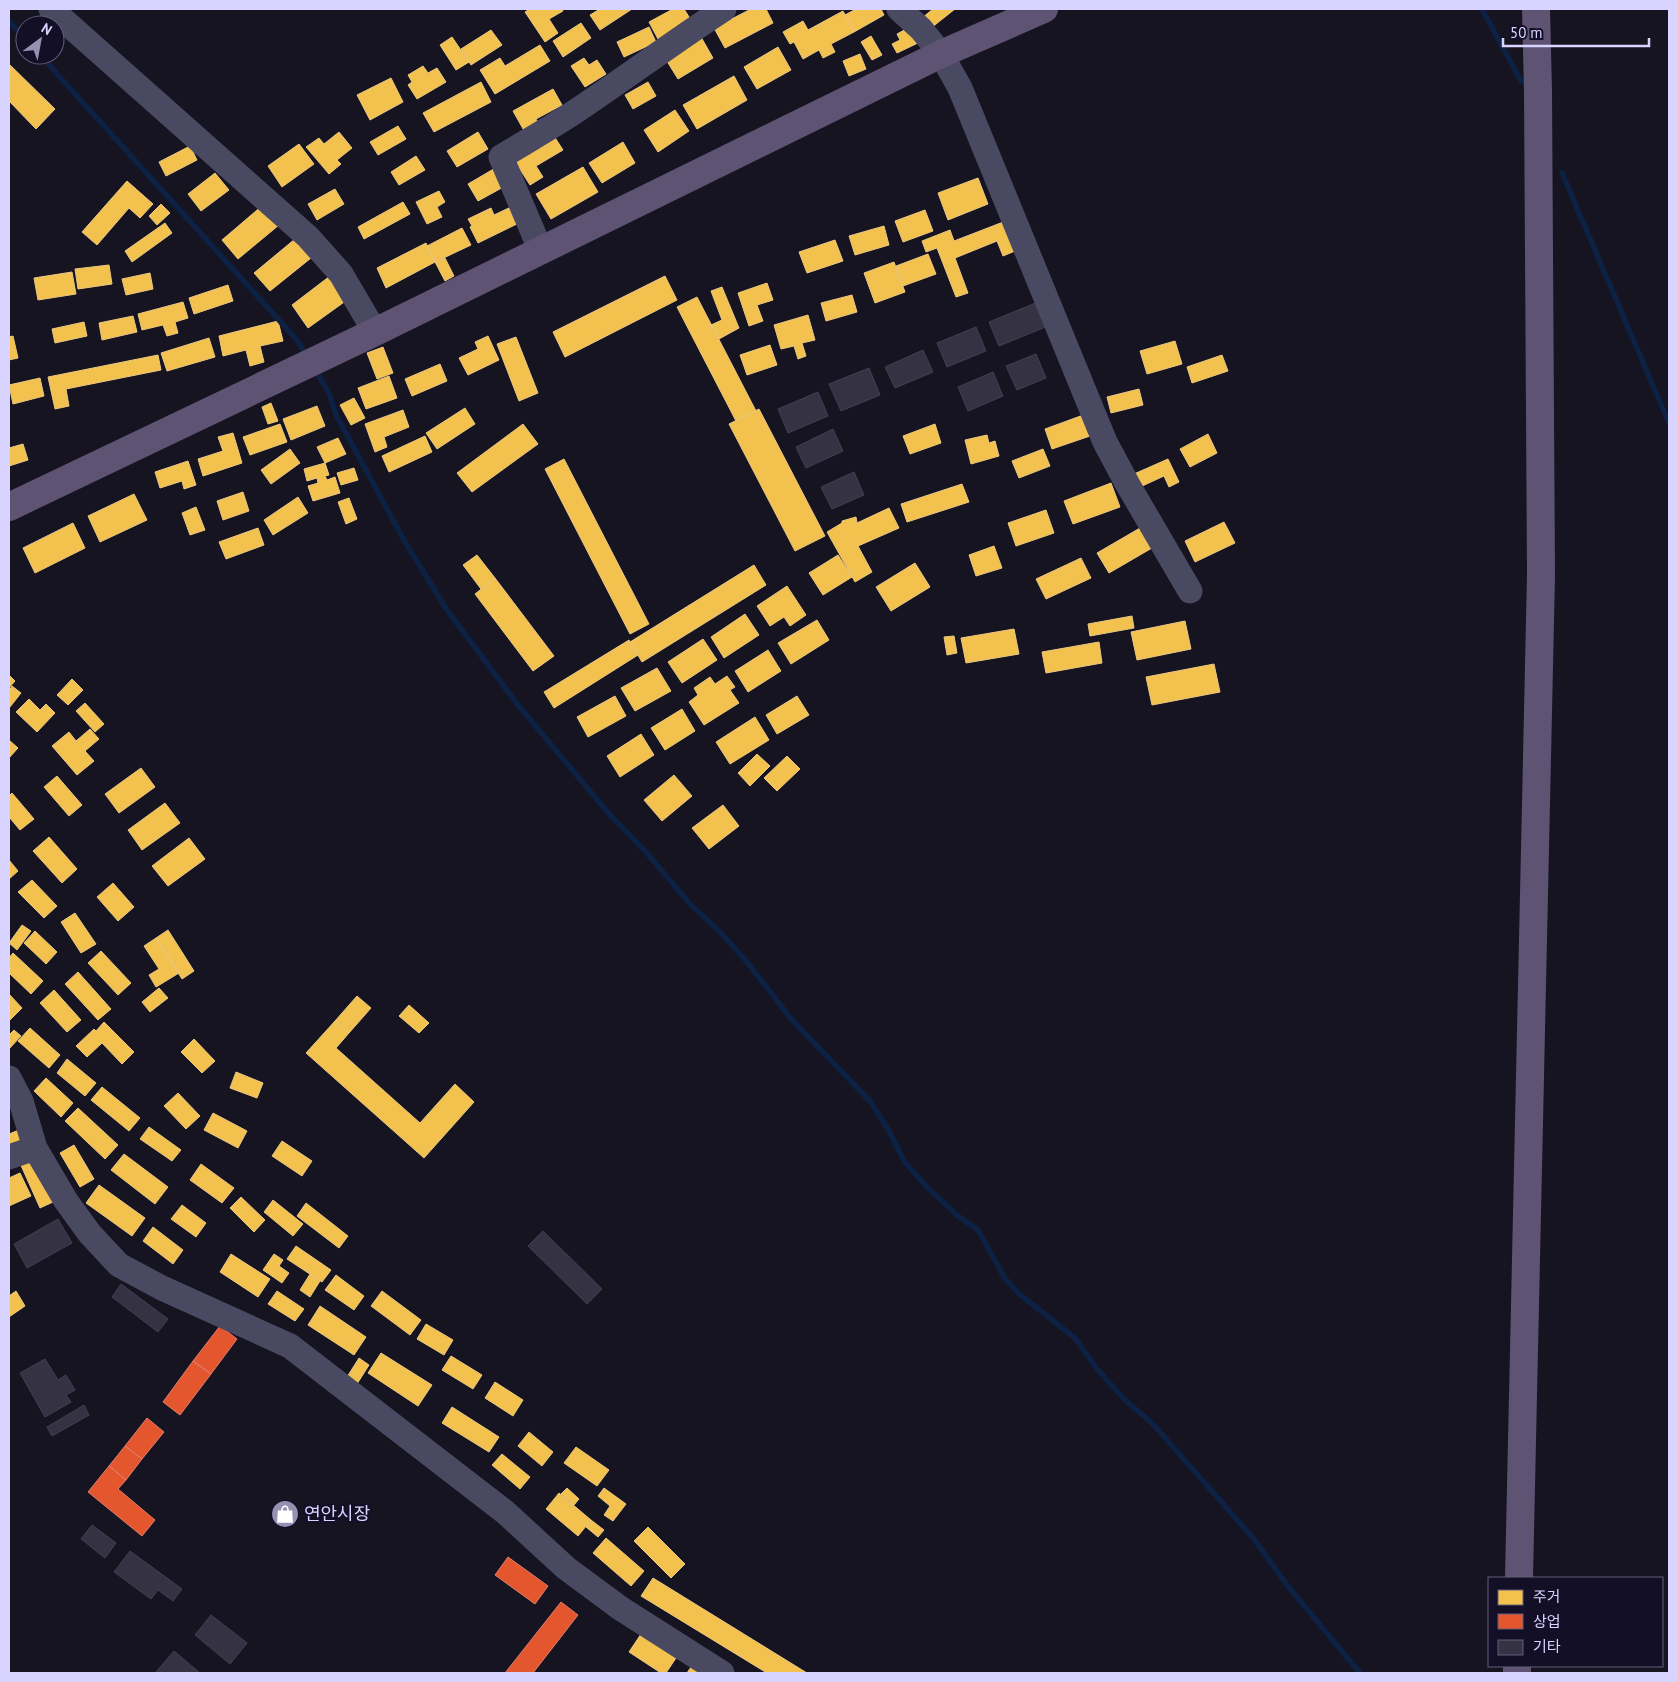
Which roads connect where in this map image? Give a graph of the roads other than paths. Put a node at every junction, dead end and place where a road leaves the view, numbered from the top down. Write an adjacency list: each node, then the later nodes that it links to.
1 (51, 9): 8 (street)
2 (724, 9): 7 (street)
3 (899, 9): 6 (street)
4 (1044, 9): 6 (main road)
5 (1536, 9): 14 (main road)
6 (941, 54): 7 (main road); 10 (street)
7 (541, 251): 8 (main road)
8 (375, 332): 9 (main road)
9 (9, 507)
10 (1190, 591)
11 (9, 1078): 12 (street)
12 (35, 1148): 13 (street); 15 (street)
13 (9, 1157)
14 (1519, 1577)
15 (722, 1673)

